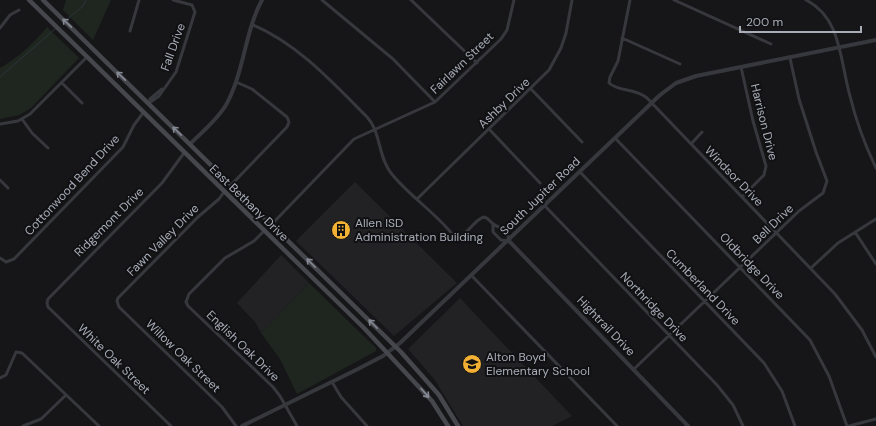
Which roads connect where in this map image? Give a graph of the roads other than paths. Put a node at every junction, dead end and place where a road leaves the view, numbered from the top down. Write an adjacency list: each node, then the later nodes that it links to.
1 (29, 0): 21 (main road, East Bethany Drive)
2 (43, 0): 31 (main road, East Bethany Drive, one-way to 2)
3 (139, 0): 16 (street)
4 (173, 0): 31 (street, Fall Drive)
5 (262, 0): 14 (street)
6 (322, 0): 30 (street)
7 (411, 0): 23 (street)
8 (514, 0): 23 (street, Fairlawn Street)
9 (572, 0): 28 (street, Ashby Drive)
10 (630, 0): 17 (street)
11 (674, 0): 19 (street)
12 (806, 0): 20 (street)
13 (19, 10): 15 (street)
14 (253, 25): 26 (street); 36 (street)
15 (0, 28)
16 (130, 31)
17 (622, 38): 24 (street); 32 (street, Windsor Drive)
18 (876, 40): 20 (street, South Jupiter Road)
19 (772, 44)
20 (840, 48): 22 (street, South Jupiter Road); 45 (street)
21 (87, 57): 27 (street); 33 (main road, East Bethany Drive)
22 (790, 58): 25 (street, South Jupiter Road); 60 (street, Bell Drive)
23 (477, 63): 30 (street, Fairlawn Street)
24 (680, 64)
25 (741, 67): 32 (street, South Jupiter Road); 52 (street, Harrison Drive)
26 (236, 82): 41 (street); 49 (street)
27 (62, 83): 29 (street); 34 (street)
28 (531, 89): 37 (street, Ashby Drive); 40 (street)
29 (82, 102)
30 (435, 102): 36 (street, Fairlawn Street)
31 (149, 103): 33 (main road); 41 (main road, East Bethany Drive, one-way to 31)
32 (652, 103): 39 (street, South Jupiter Road); 42 (street, Windsor Drive)
33 (144, 113): 44 (main road, East Bethany Drive); 62 (street, Cottonwood Bend Drive)
34 (22, 119): 35 (street); 43 (street)
35 (0, 124)
36 (374, 129): 53 (street); 56 (street, Fairlawn Street)
37 (489, 129): 48 (street); 53 (street, Ashby Drive)
38 (702, 132): 42 (street)
39 (615, 138): 46 (street, South Jupiter Road); 64 (street, Oldbridge Drive)
40 (582, 142)
41 (190, 144): 44 (main road); 49 (main road, East Bethany Drive)
42 (690, 144): 52 (street, Windsor Drive)
43 (48, 148)
44 (184, 153): 51 (main road, East Bethany Drive); 71 (street, Ridgemont Drive)
45 (876, 168)
46 (580, 172): 54 (street, South Jupiter Road); 70 (street, Cumberland Drive)
47 (0, 180): 50 (street)
48 (540, 183)
49 (232, 184): 51 (main road); 56 (main road, East Bethany Drive)
50 (8, 188)
51 (224, 192): 58 (main road, East Bethany Drive); 69 (street, Fawn Valley Drive)
52 (742, 197): 60 (street, Windsor Drive)
53 (417, 199): 57 (street, Hightrail Drive)
54 (544, 206): 61 (street, South Jupiter Road); 72 (street, Northridge Drive)
55 (876, 219): 59 (street)
56 (272, 224): 58 (main road); 67 (main road, East Bethany Drive, one-way to 56)
57 (493, 224): 61 (street, Hightrail Drive); 61 (street, Hightrail Drive)
58 (264, 231): 68 (main road, East Bethany Drive); 80 (street, English Oak Drive)
59 (855, 232): 63 (street); 65 (street)
60 (777, 233): 64 (street, Bell Drive); 65 (street, Windsor Drive)
61 (509, 241): 66 (street, South Jupiter Road); 76 (street, Hightrail Drive)
62 (0, 258)
63 (876, 264)
64 (740, 267): 70 (street, Bell Drive); 96 (street, Oldbridge Drive)
65 (810, 268): 75 (street, Windsor Drive)
66 (472, 276): 73 (street, South Jupiter Road); 92 (street)
67 (332, 283): 68 (main road); 73 (main road, East Bethany Drive, one-way to 67)
68 (324, 290): 74 (main road, East Bethany Drive)
69 (117, 301): 87 (street, Willow Oak Street)
70 (704, 302): 72 (street, Bell Drive); 95 (street, Cumberland Drive)
71 (46, 303): 86 (street, White Oak Street)
72 (669, 335): 76 (street, Bell Drive); 94 (street, Northridge Drive)
73 (396, 347): 74 (street, South Jupiter Road); 82 (main road, East Bethany Drive)
74 (388, 352): 78 (street, South Jupiter Road); 91 (main road, East Bethany Drive, one-way to 91)
75 (876, 357)
76 (634, 369): 93 (street, Hightrail Drive)
77 (0, 378): 79 (street)
78 (332, 382): 80 (street, South Jupiter Road); 90 (street)
79 (66, 395): 83 (street); 85 (street)
80 (286, 406): 88 (street, South Jupiter Road); 89 (street, English Oak Drive)
81 (876, 419): 96 (street)
82 (457, 424): 91 (main road)
83 (28, 425): 84 (street)
84 (23, 426)
85 (99, 426)
86 (171, 426)
87 (236, 426)
88 (242, 426)
89 (297, 426)
90 (367, 426)
91 (448, 426)
92 (617, 426)
93 (688, 426)
94 (743, 426)
95 (794, 426)
96 (848, 426)

